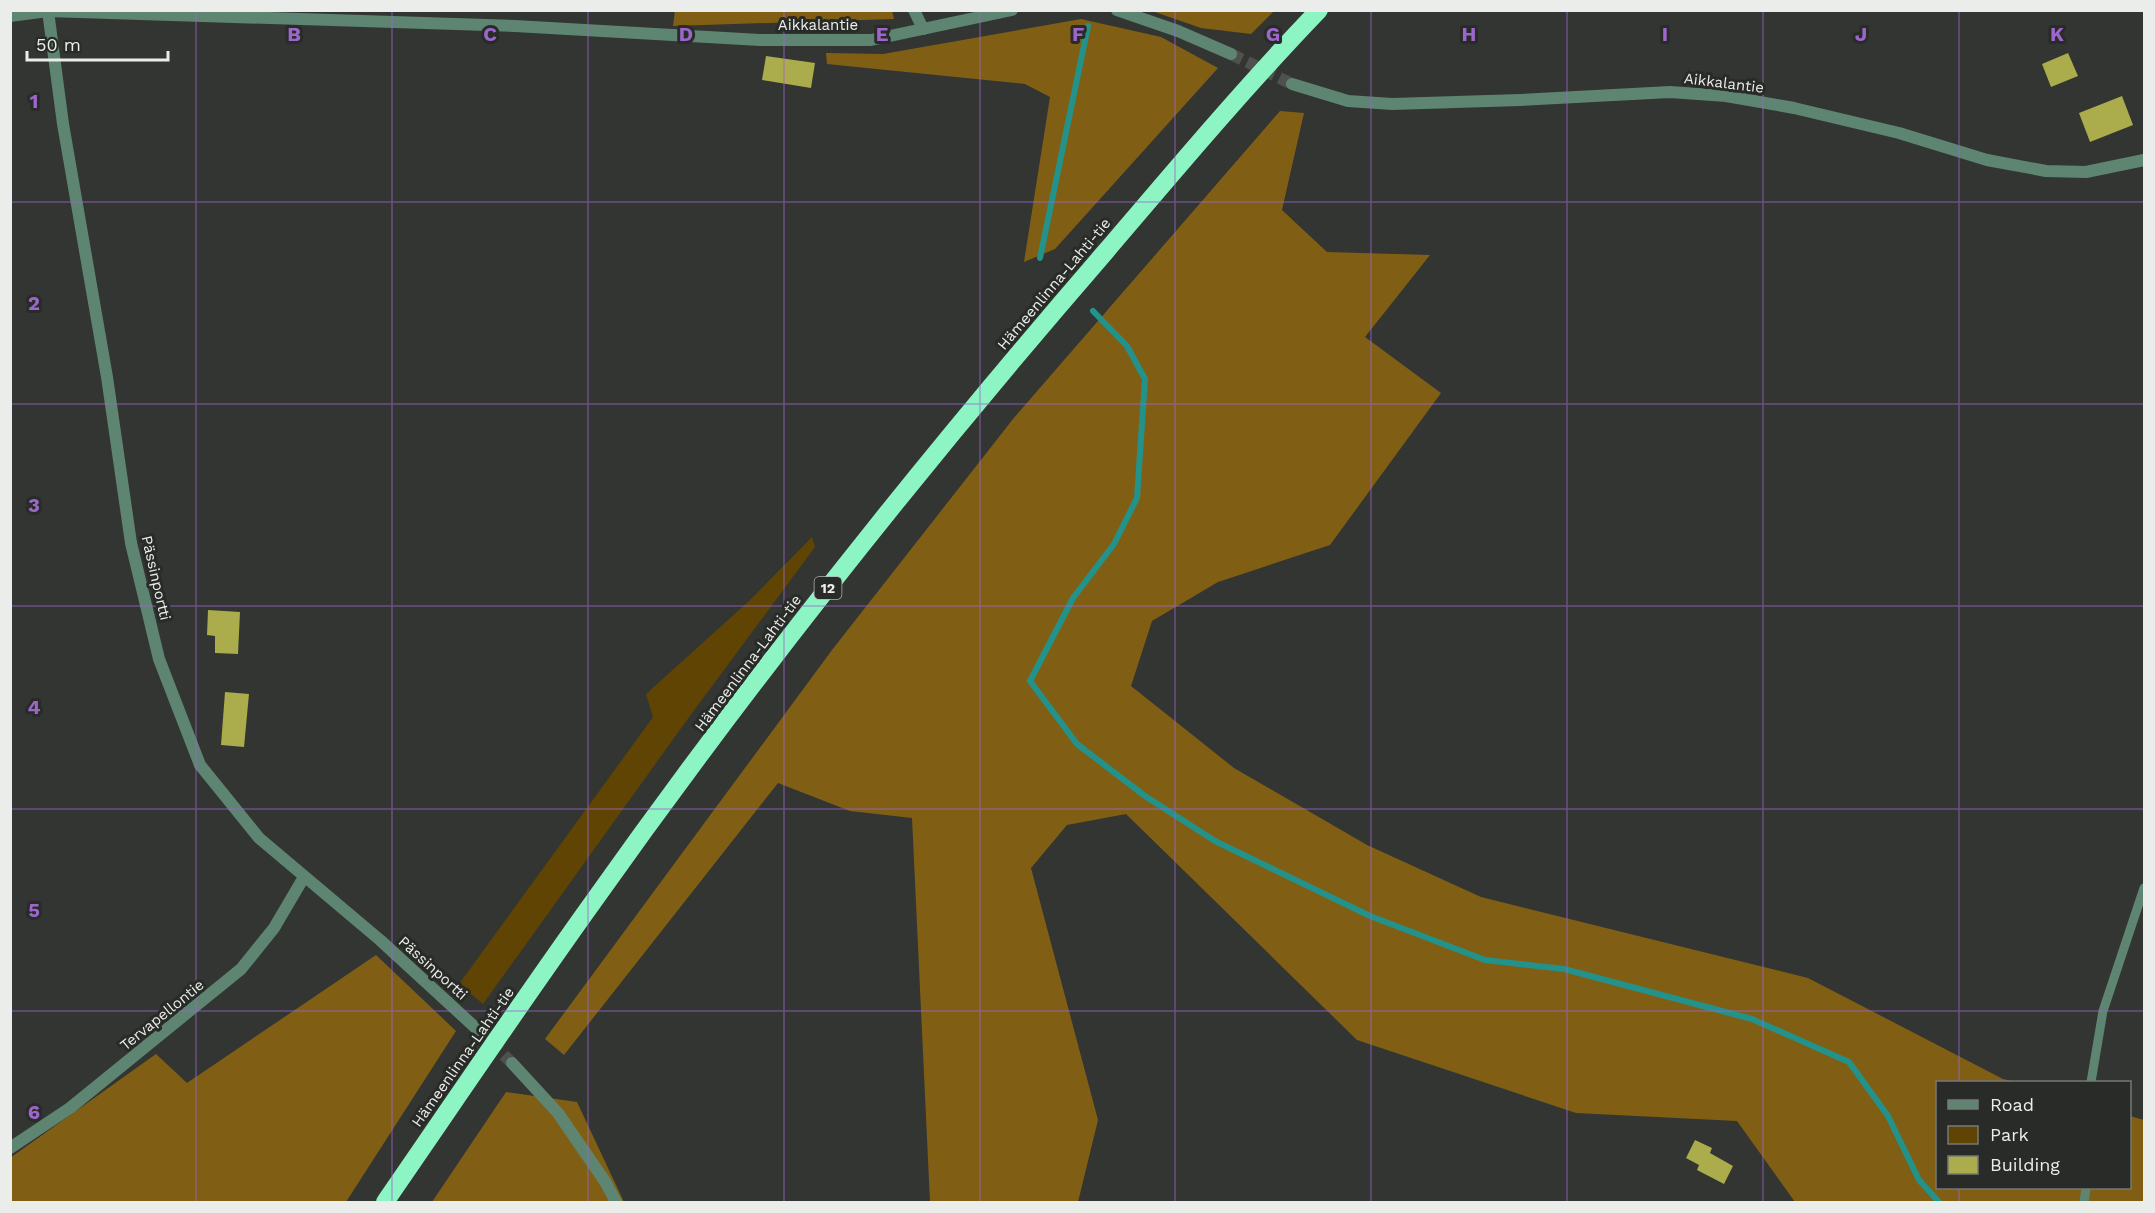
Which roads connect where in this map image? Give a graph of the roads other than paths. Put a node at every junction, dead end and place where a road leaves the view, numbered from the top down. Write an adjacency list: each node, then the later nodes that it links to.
1 (914, 10): 7 (street)
2 (1012, 10): 7 (street, Aikkalantie)
3 (1117, 10): 8 (street)
4 (1319, 10): 17 (highway, Hämeenlinna-Lahti-tie / 12)
5 (48, 11): 6 (street, Aikkalantie); 7 (street, Aikkalantie); 11 (street, Pässinportti)
6 (10, 16)
7 (923, 29)
8 (1231, 54)
9 (1292, 84): 10 (street, Aikkalantie)
10 (2145, 160)
11 (304, 877): 13 (street, Pässinportti); 16 (street, Tervapellontie)
12 (2145, 888): 15 (lane)
13 (478, 1030)
14 (512, 1063): 18 (street)
15 (2091, 1081)
16 (10, 1148)
17 (385, 1203)
18 (616, 1203)

